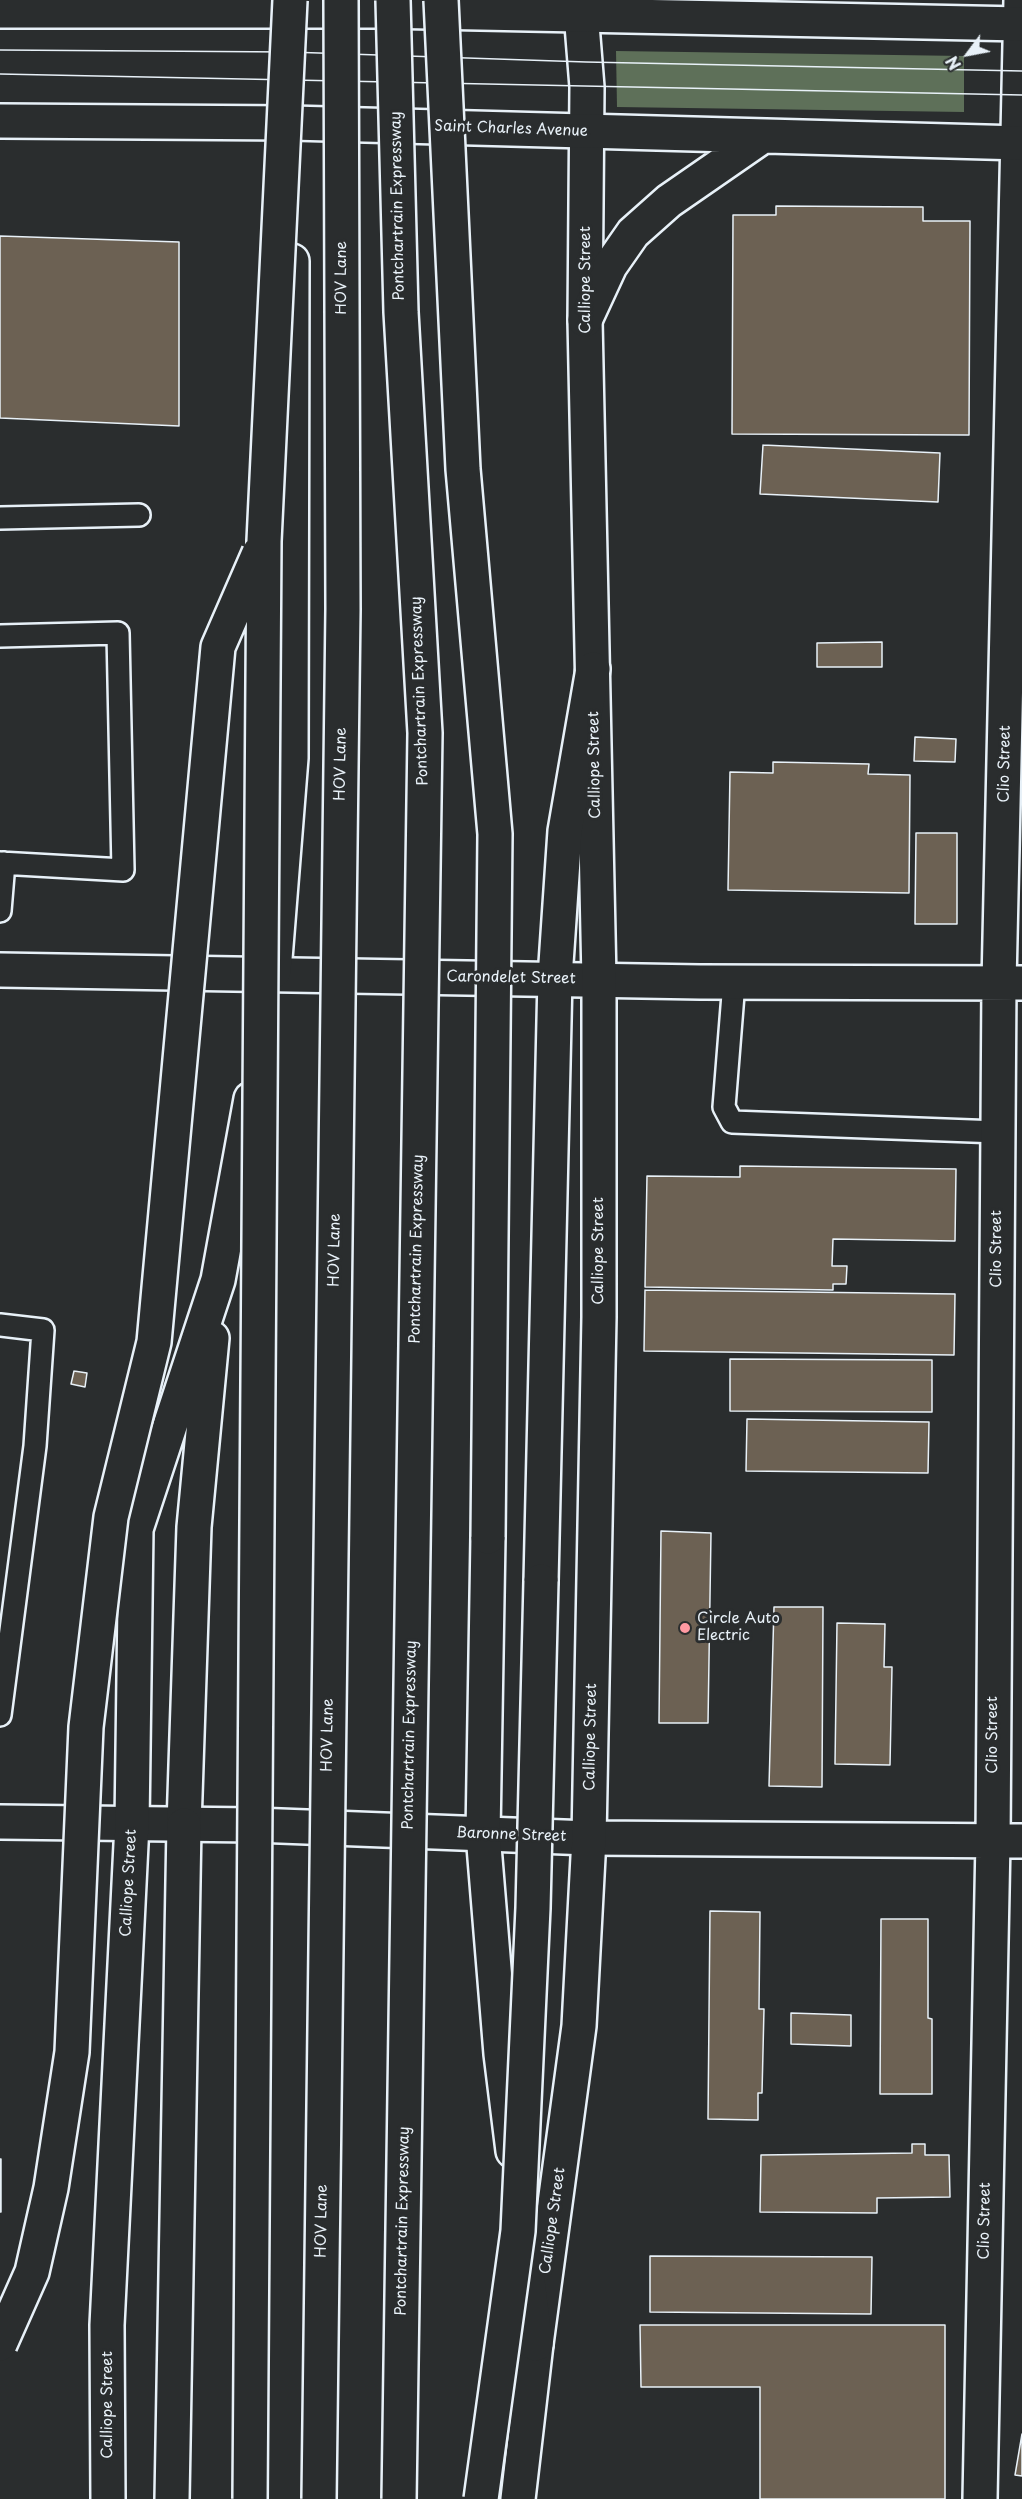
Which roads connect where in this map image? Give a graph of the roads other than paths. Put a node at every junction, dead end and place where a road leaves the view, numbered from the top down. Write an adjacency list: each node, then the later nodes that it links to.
1 (340, 0): 44 (main road, HOV Lane, bridge)
2 (393, 0): 45 (main road, Pontchartrain Expressway, bridge)
3 (441, 0): 36 (main road, bridge)
4 (289, 3): 5 (main road); 6 (main road); 11 (main road, Calliope Street); 18 (main road, bridge)
5 (65, 6): 8 (main road)
6 (581, 7): 7 (main road); 12 (main road, Calliope Street)
7 (651, 8): 9 (main road)
8 (0, 11)
9 (1021, 16): 14 (main road, Clio Street)
10 (0, 121): 11 (main road, Saint Charles Avenue)
11 (292, 123): 12 (main road, Saint Charles Avenue); 24 (main road, Calliope Street)
12 (587, 131): 13 (main road, Saint Charles Avenue); 15 (main road, Calliope Street)
13 (763, 136): 14 (main road, Saint Charles Avenue); 15 (main road)
14 (1020, 143): 28 (main road, Clio Street)
15 (585, 320): 20 (main road, Calliope Street)
16 (139, 515): 17 (lane)
17 (0, 518)
18 (264, 541): 39 (main road, bridge); 43 (main road, bridge)
19 (0, 636): 21 (lane)
20 (593, 669): 25 (main road); 26 (main road, Calliope Street)
21 (2, 863): 22 (lane)
22 (0, 911)
23 (0, 970): 24 (main road, Carondelet Street)
24 (274, 976): 25 (main road, Carondelet Street); 30 (main road, Calliope Street)
25 (555, 978): 26 (main road, Carondelet Street); 46 (main road, bridge)
26 (600, 980): 27 (main road, Carondelet Street); 37 (main road, Calliope Street)
27 (734, 982): 28 (main road, Carondelet Street); 29 (lane)
28 (1010, 983): 29 (main road, Clio Street)
29 (998, 1132): 38 (main road, Clio Street)
30 (218, 1280): 34 (main road, Calliope Street); 35 (main road, Calliope Street)
31 (0, 1324): 32 (lane)
32 (0, 1715)
33 (0, 1822): 34 (main road, Baronne Street)
34 (132, 1824): 35 (main road, Baronne Street); 41 (main road, Calliope Street)
35 (183, 1825): 36 (main road, Baronne Street); 42 (main road, Calliope Street)
36 (483, 1834): 37 (main road, Baronne Street); 40 (main road)
37 (589, 1838): 38 (main road, Baronne Street); 40 (main road, Calliope Street)
38 (1007, 1841): 48 (main road, Clio Street)
39 (0, 2344)
40 (536, 2344): 47 (main road, Calliope Street)
41 (108, 2499)
42 (172, 2499)
43 (250, 2499)
44 (319, 2499)
45 (399, 2499)
46 (481, 2499)
47 (518, 2499)
48 (980, 2499)

